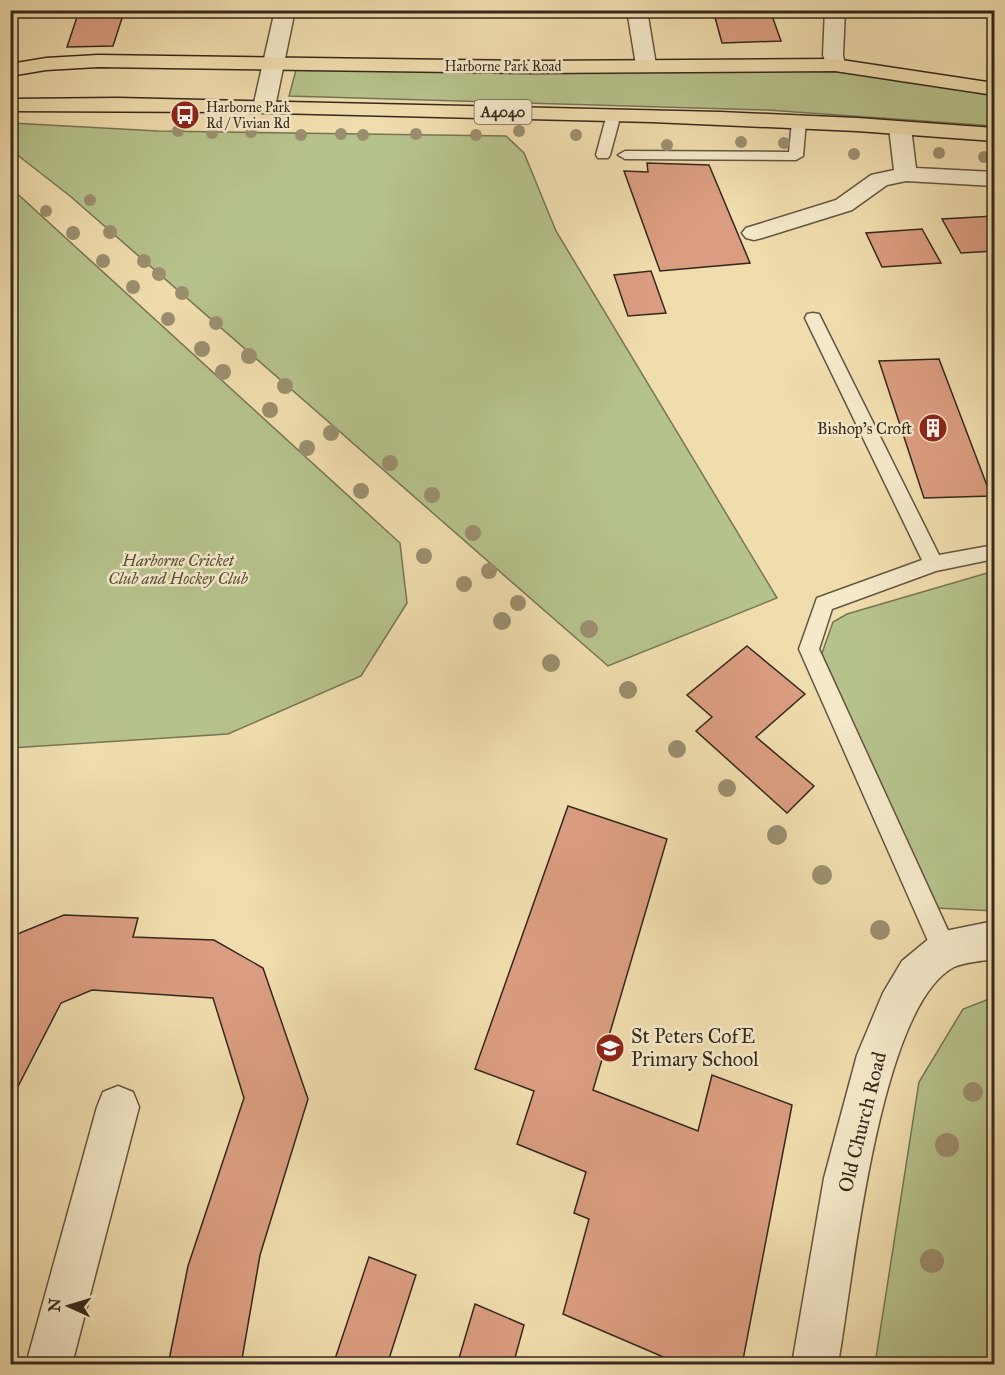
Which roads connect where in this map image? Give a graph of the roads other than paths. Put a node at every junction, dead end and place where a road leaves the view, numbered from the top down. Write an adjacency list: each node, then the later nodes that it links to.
1 (285, 10): 4 (street)
2 (637, 10): 5 (street)
3 (835, 10): 6 (street)
4 (273, 64): 5 (main road, Harborne Park Road); 7 (main road, Harborne Park Road); 10 (street)
5 (646, 65): 6 (main road, Harborne Park Road)
6 (835, 65): 8 (main road, Harborne Park Road)
7 (10, 70)
8 (994, 89)
9 (10, 105): 10 (main road, A4040)
10 (264, 106): 11 (main road, A4040)
11 (614, 114): 12 (main road, A4040); 15 (lane)
12 (799, 121): 13 (main road, A4040); 16 (lane)
13 (900, 128): 14 (main road, A4040); 17 (street)
14 (994, 135)
15 (603, 155)
16 (625, 155)
17 (906, 174): 18 (street); 19 (street)
18 (994, 179)
19 (754, 233)
20 (813, 318): 22 (lane)
21 (994, 552): 22 (lane)
22 (934, 564): 24 (lane)
23 (994, 940): 24 (street, Old Church Road)
24 (945, 950): 27 (street, Old Church Road)
25 (118, 1107): 26 (street)
26 (49, 1365)
27 (815, 1365)

